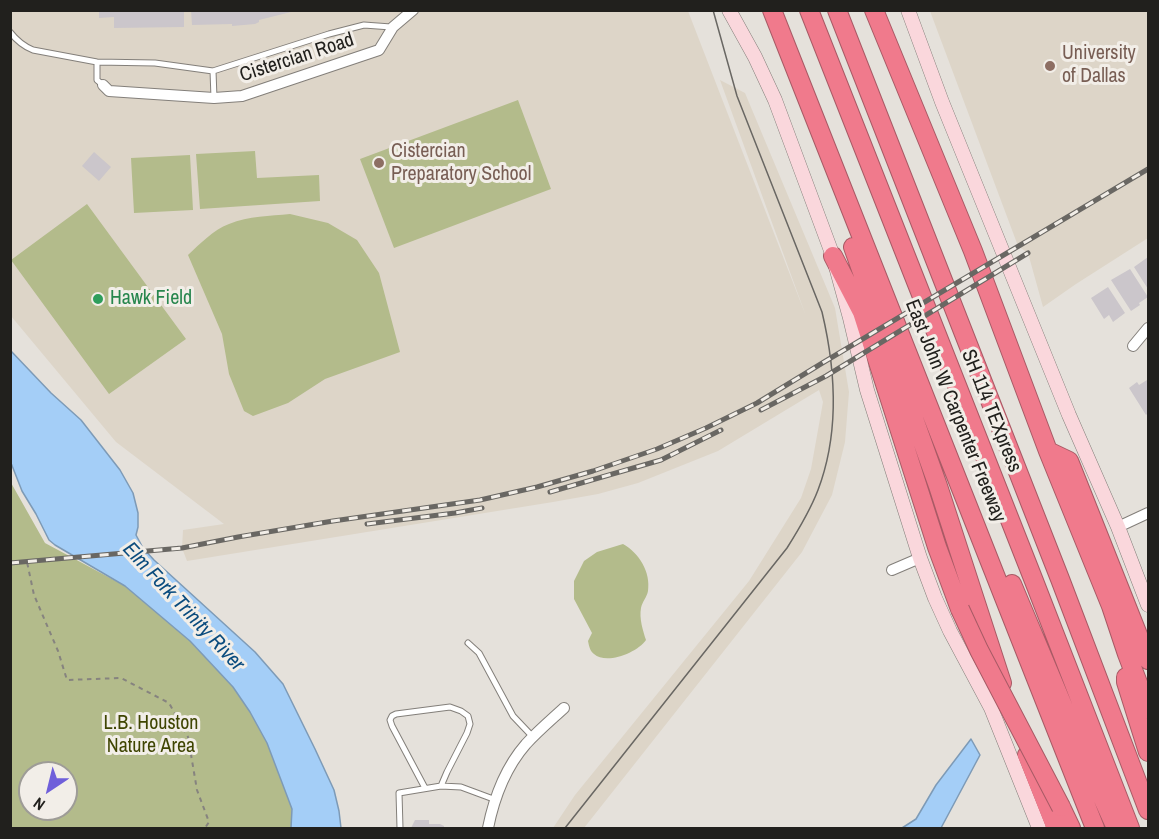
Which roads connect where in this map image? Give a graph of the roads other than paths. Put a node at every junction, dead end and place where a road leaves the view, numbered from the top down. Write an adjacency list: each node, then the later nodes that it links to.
1 (413, 10): 8 (street, Cistercian Road)
2 (729, 10): 15 (main road)
3 (771, 10): 14 (highway, East John W Carpenter Freeway)
4 (809, 10): 43 (highway, SH 114 TEXpress)
5 (837, 10): 35 (highway, SH 114 TEXpress)
6 (874, 10): 19 (highway)
7 (908, 10): 21 (main road)
8 (393, 27): 11 (lane); 13 (street, Cistercian Road)
9 (10, 32): 10 (lane)
10 (97, 62): 11 (lane); 12 (lane)
11 (213, 71): 13 (lane)
12 (103, 85): 13 (street, Cistercian Road)
13 (214, 98)
14 (840, 180): 16 (highway, East John W Carpenter Freeway); 39 (highway)
15 (833, 256): 22 (main road); 40 (highway, bridge)
16 (890, 308): 41 (highway, East John W Carpenter Freeway); 42 (highway)
17 (1149, 328): 18 (street)
18 (1133, 346)
19 (1048, 451): 26 (highway); 27 (highway)
20 (1149, 513): 21 (street)
21 (1118, 527): 24 (main road)
22 (920, 558): 23 (street); 38 (main road)
23 (892, 570)
24 (1149, 605)
25 (468, 643): 30 (lane)
26 (1127, 654): 29 (highway); 31 (highway)
27 (1149, 660)
28 (564, 708): 30 (street)
29 (1149, 709)
30 (534, 737): 34 (street)
31 (1149, 752)
32 (441, 786): 33 (lane); 33 (lane); 34 (lane)
33 (425, 788): 36 (lane)
34 (496, 800): 37 (street)
35 (1149, 810)
36 (400, 828)
37 (488, 828)
38 (1039, 828)
39 (1056, 828)
40 (1071, 828)
41 (1095, 828)
42 (1116, 828)
43 (1130, 828)

